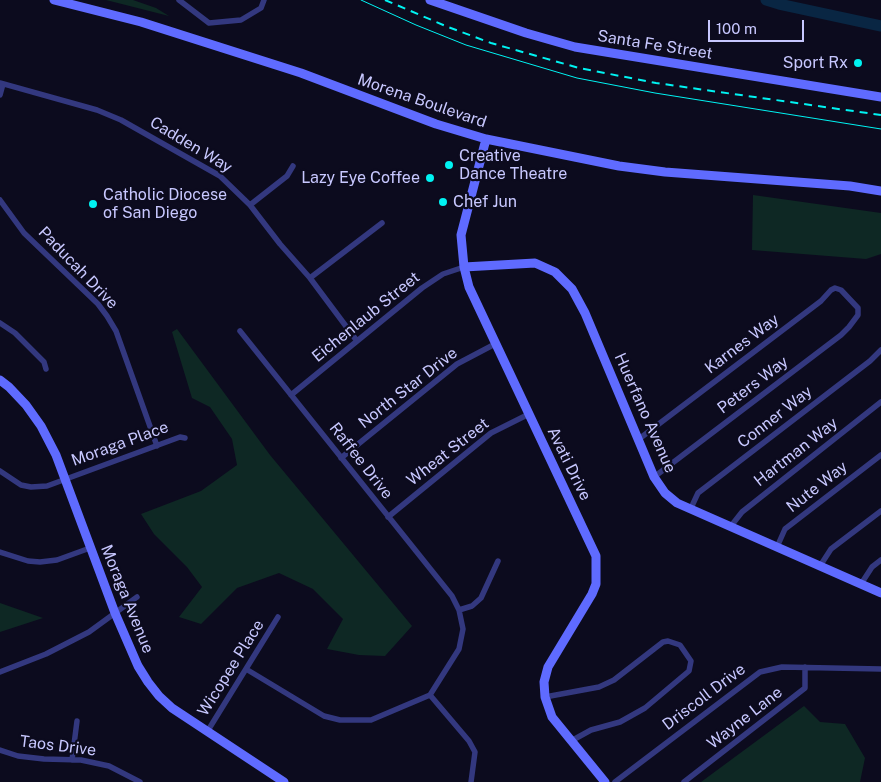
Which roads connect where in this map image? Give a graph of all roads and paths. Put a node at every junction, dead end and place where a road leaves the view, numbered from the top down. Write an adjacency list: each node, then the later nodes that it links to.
1 (54, 0): 8 (street, Morena Boulevard)
2 (179, 0): 3 (street)
3 (264, 0)
4 (430, 0): 7 (street, Santa Fe Street)
5 (2, 84): 6 (street); 12 (street, Cadden Way)
6 (0, 95)
7 (881, 97)
8 (486, 139): 10 (street, Morena Boulevard); 14 (street, Avati Drive)
9 (293, 166): 12 (street)
10 (881, 191)
11 (0, 200): 29 (street, Paducah Drive)
12 (250, 205): 15 (street, Cadden Way)
13 (382, 223): 15 (street)
14 (464, 268): 19 (street, Eichenlaub Street); 20 (street, Avati Drive); 28 (street, Huerfano Avenue)
15 (310, 278): 19 (street, Cadden Way)
16 (858, 308): 28 (street, Karnes Way); 33 (street, Peters Way)
17 (0, 323): 22 (street)
18 (240, 331): 24 (street, Raffee Drive)
19 (358, 341): 24 (street, Eichenlaub Street)
20 (495, 344): 26 (street, Avati Drive); 31 (street, North Star Drive)
21 (881, 350): 35 (street, Conner Way)
22 (46, 369)
23 (0, 380): 34 (street, Moraga Avenue)
24 (290, 395): 31 (street, Raffee Drive)
25 (881, 402): 38 (street, Hartman Way)
26 (529, 414): 37 (street, Wheat Street); 56 (street, Avati Drive)
27 (185, 438): 29 (street, Moraga Place)
28 (639, 439): 33 (street, Huerfano Avenue)
29 (157, 446): 34 (street, Moraga Place)
30 (881, 456): 39 (street, Nute Way)
31 (341, 458): 37 (street, Raffee Drive)
32 (0, 471): 34 (street, Moraga Place)
33 (654, 477): 35 (street, Huerfano Avenue)
34 (65, 479): 40 (street, Moraga Avenue)
35 (691, 508): 38 (street, Huerfano Avenue)
36 (881, 511): 44 (street)
37 (388, 517): 48 (street, Raffee Drive)
38 (731, 526): 39 (street, Huerfano Avenue)
39 (777, 547): 44 (street, Huerfano Avenue)
40 (90, 548): 41 (street); 49 (street, Moraga Avenue)
41 (0, 552)
42 (881, 560): 45 (street)
43 (498, 561): 48 (street)
44 (820, 566): 45 (street, Huerfano Avenue)
45 (861, 584): 46 (street, Huerfano Avenue)
46 (881, 593)
47 (137, 597): 49 (street)
48 (459, 610): 55 (street)
49 (115, 613): 54 (street); 58 (street, Moraga Avenue)
50 (278, 618): 52 (street, Wicopee Place)
51 (805, 667): 53 (street, Driscoll Drive); 66 (street, Driscoll Drive); 67 (street, Wayne Lane)
52 (246, 669): 55 (street); 58 (street, Wicopee Place)
53 (881, 669)
54 (0, 672)
55 (430, 695): 64 (street)
56 (544, 697): 59 (street); 59 (street)
57 (78, 721): 61 (street)
58 (207, 732): 63 (street, Moraga Avenue)
59 (571, 741): 65 (street)
60 (0, 750): 61 (street, Taos Drive)
61 (72, 760): 62 (street, Taos Drive)
62 (140, 782)
63 (284, 782)
64 (471, 782)
65 (605, 782)
66 (615, 782)
67 (684, 782)

